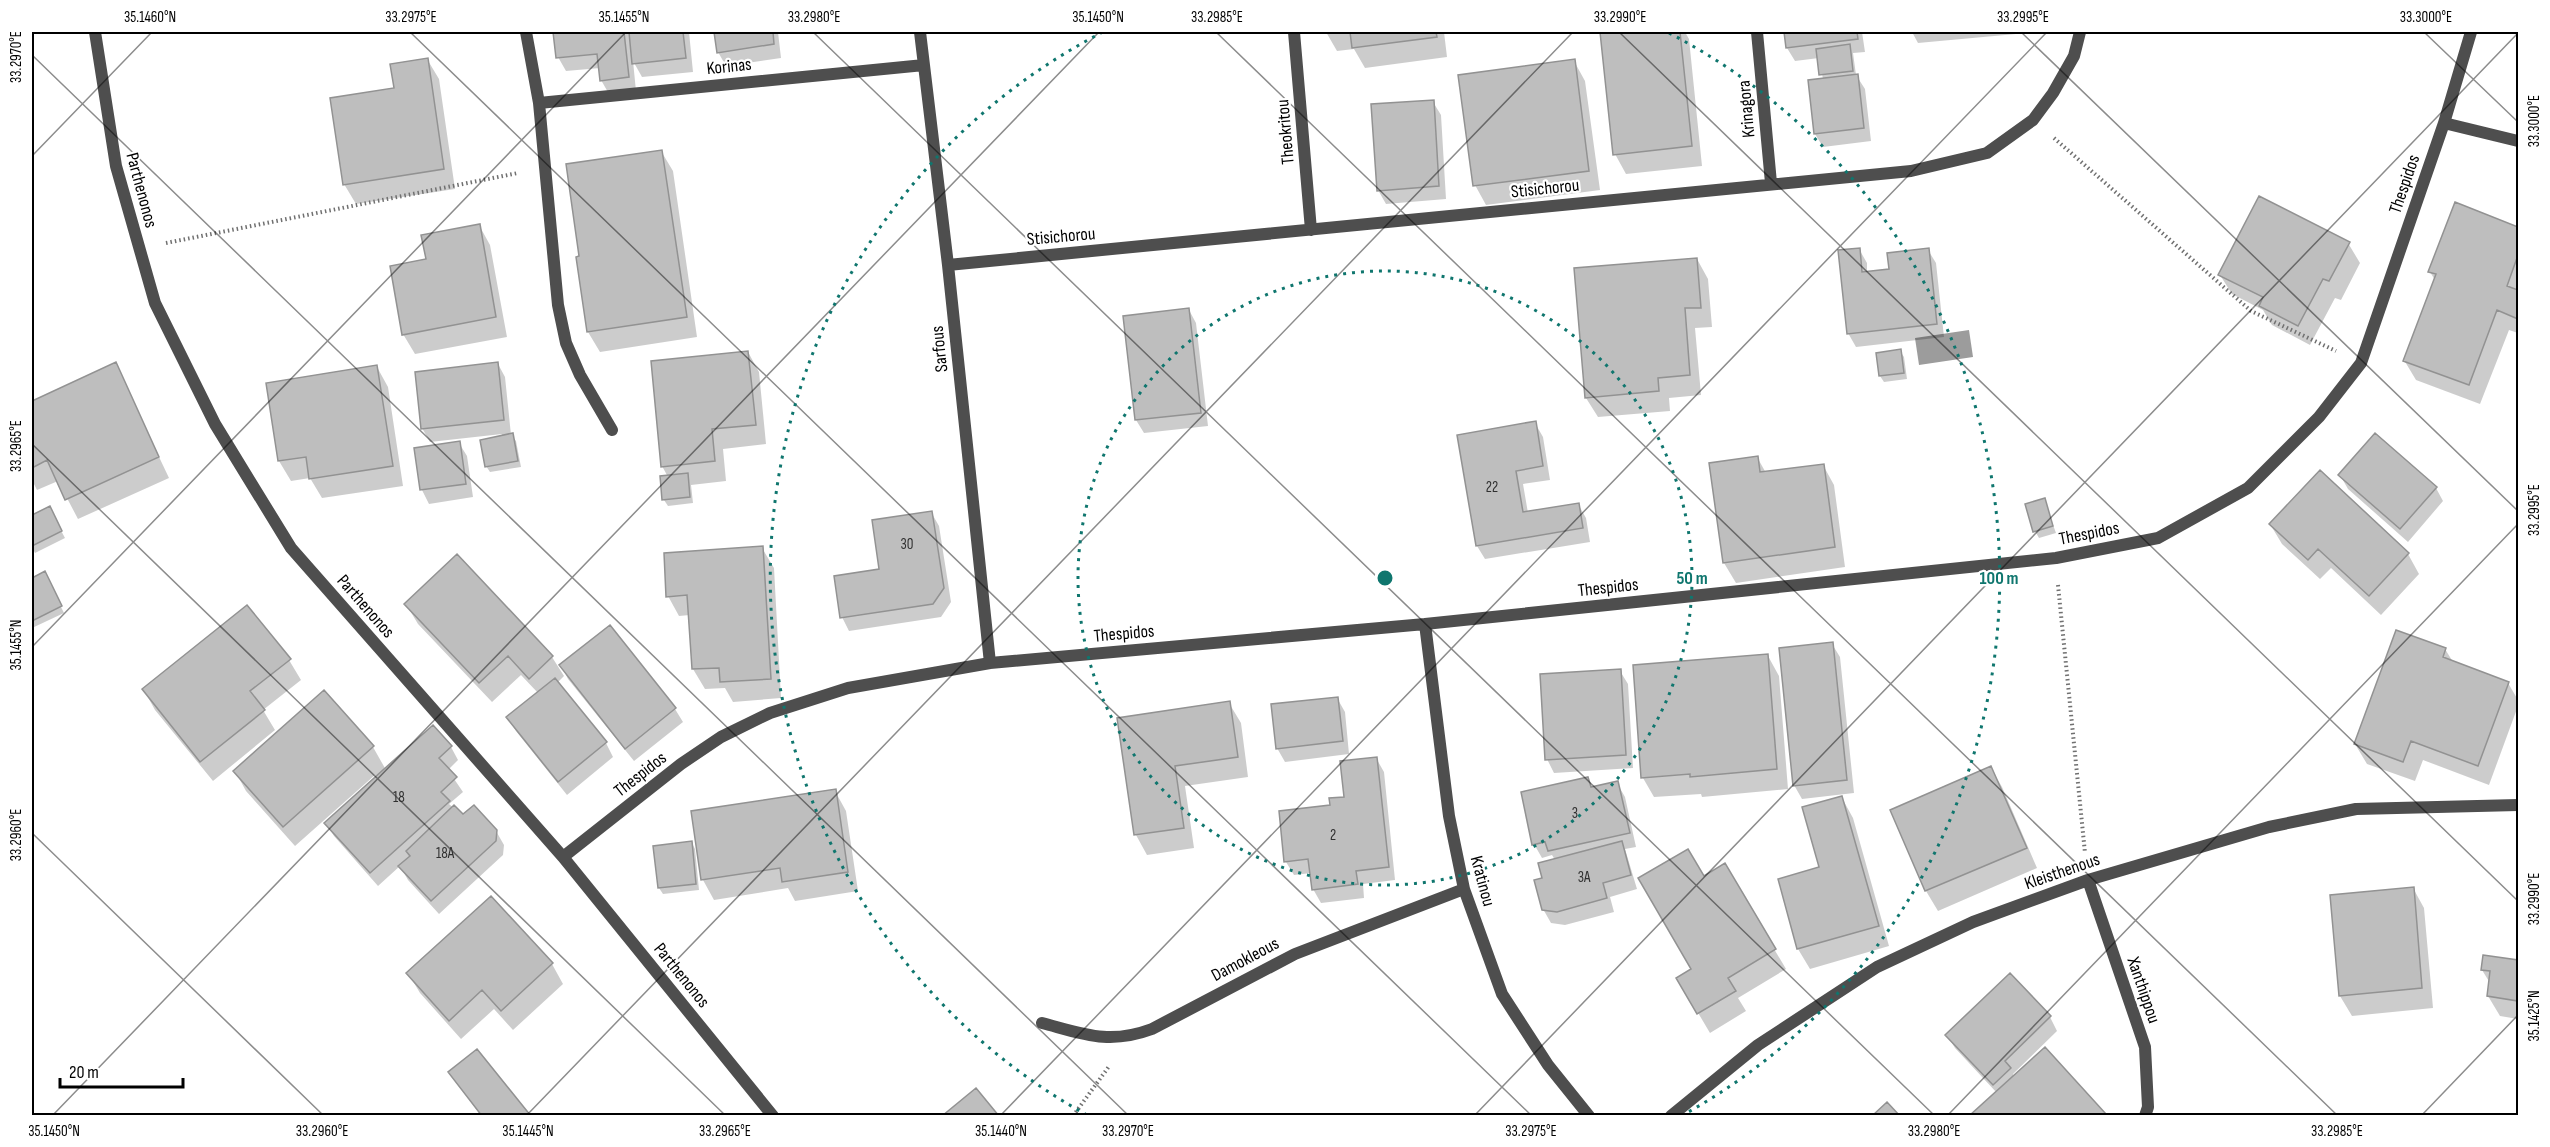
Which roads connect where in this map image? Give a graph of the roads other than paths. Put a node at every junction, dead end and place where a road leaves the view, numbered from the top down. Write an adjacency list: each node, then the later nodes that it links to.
1 (95, 32): 19 (street, Parthenonos)
2 (526, 32): 9 (street)
3 (920, 32): 8 (street, Sarfous)
4 (1294, 32): 13 (street, Theokritou)
5 (1757, 32): 12 (street, Krinagora)
6 (2080, 32): 12 (street, Stisichorou)
7 (2471, 32): 10 (street, Thespidos)
8 (924, 65): 9 (street, Korinas); 14 (street, Sarfous)
9 (538, 103): 15 (street)
10 (2444, 123): 11 (street); 16 (street, Thespidos)
11 (2518, 141)
12 (1772, 183): 13 (street, Stisichorou)
13 (1311, 230): 14 (street, Stisichorou)
14 (948, 265): 17 (street, Sarfous)
15 (612, 429)
16 (1425, 624): 17 (street, Thespidos); 21 (street, Kratinou)
17 (990, 663): 19 (street, Thespidos)
18 (2518, 805): 20 (street, Kleisthenous)
19 (563, 857): 23 (street, Parthenonos)
20 (2088, 880): 25 (street, Kleisthenous); 26 (street, Xanthippou)
21 (1464, 889): 22 (street, Damokleous); 24 (street, Kratinou)
22 (1042, 1023)
23 (772, 1116)
24 (1590, 1116)
25 (1671, 1116)
26 (2145, 1116)

